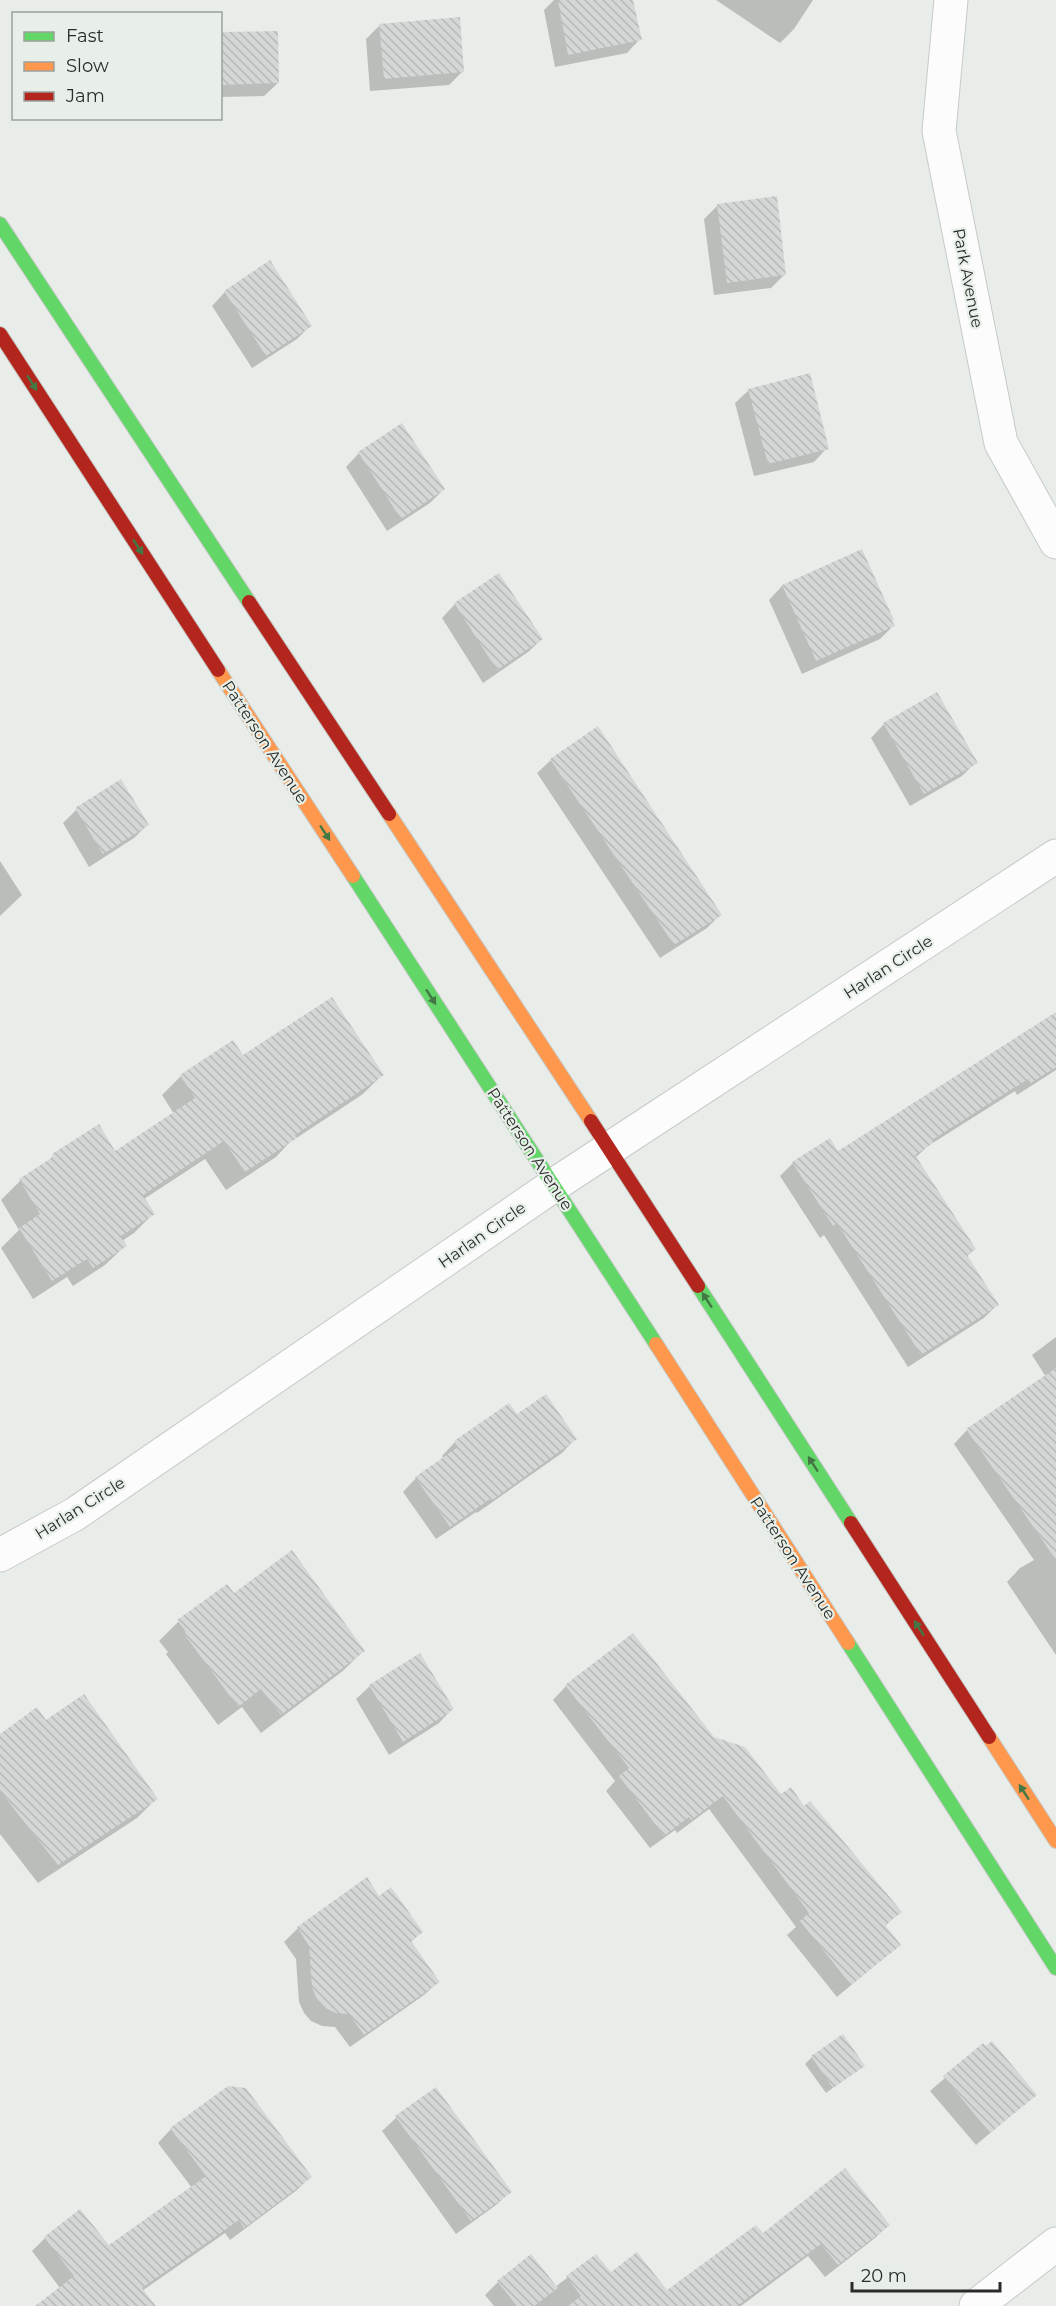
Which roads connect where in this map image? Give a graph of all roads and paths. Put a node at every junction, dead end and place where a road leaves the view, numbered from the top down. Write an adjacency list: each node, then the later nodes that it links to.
1 (951, 0): 4 (street, Park Avenue)
2 (0, 224): 6 (main road)
3 (0, 334): 7 (main road, Patterson Avenue, one-way to 7)
4 (1056, 542)
5 (1056, 856): 6 (street, Harlan Circle)
6 (610, 1149): 7 (street, Harlan Circle); 9 (main road, one-way to 6)
7 (554, 1185): 8 (street, Harlan Circle); 10 (main road, Patterson Avenue)
8 (0, 1556)
9 (1056, 1841)
10 (1056, 1968)
11 (1056, 2244): 12 (street)
12 (976, 2306)

